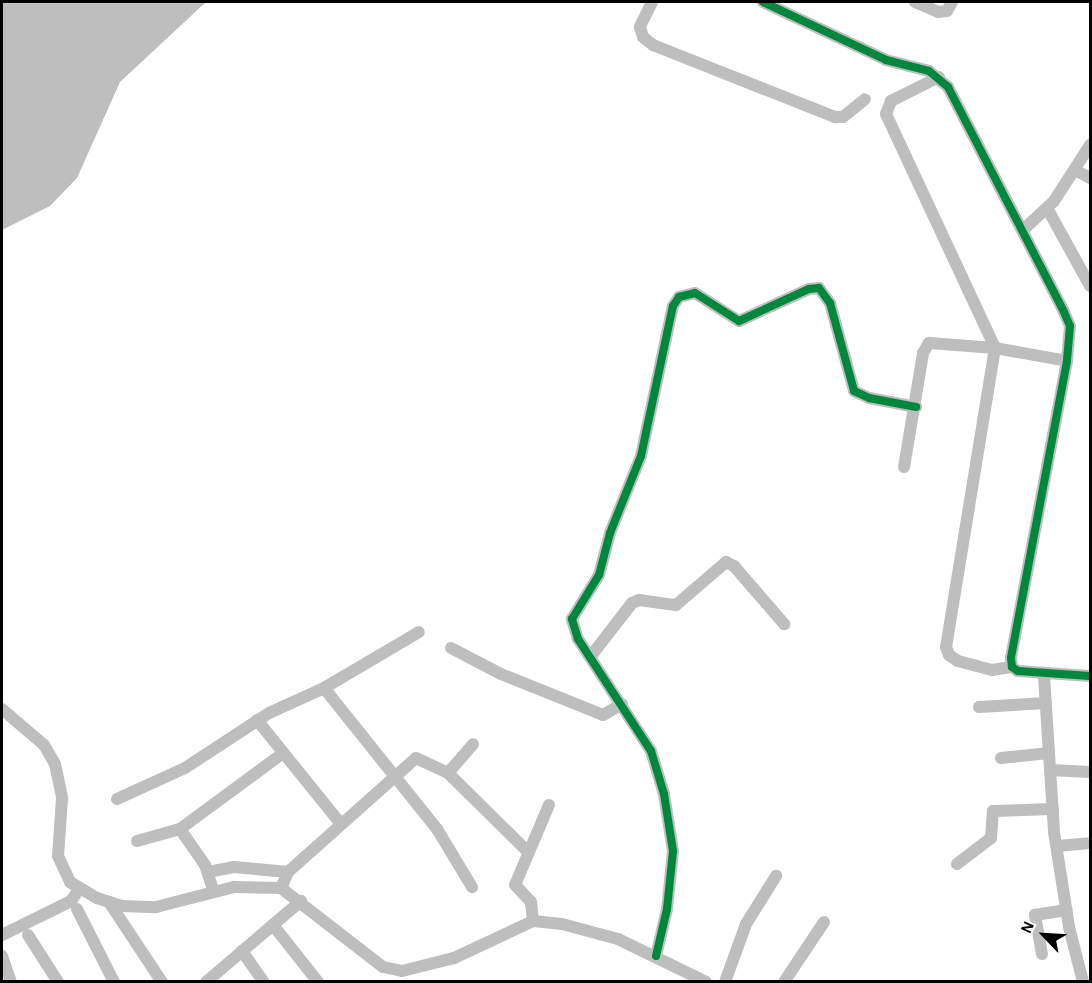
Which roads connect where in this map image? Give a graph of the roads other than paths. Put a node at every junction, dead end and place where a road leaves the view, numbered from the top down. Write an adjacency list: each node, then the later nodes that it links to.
1 (652, 2): 6 (street)
2 (763, 2): 5 (street)
3 (915, 2): 4 (street)
4 (952, 2)
5 (939, 77): 11 (street); 13 (street)
6 (865, 99)
7 (1090, 145): 8 (street)
8 (1075, 170): 9 (street); 10 (street)
9 (1090, 178)
10 (1047, 208): 11 (street); 12 (street)
11 (1023, 230): 14 (street)
12 (1090, 286)
13 (995, 348): 14 (street); 15 (street); 21 (street)
14 (1066, 361): 21 (street)
15 (916, 407): 16 (street); 20 (street)
16 (904, 467)
17 (784, 624): 20 (street)
18 (419, 632): 24 (street)
19 (451, 648): 25 (street)
20 (591, 656): 25 (street)
21 (1012, 667): 22 (street)
22 (1044, 676): 23 (street); 26 (street)
23 (1090, 676)
24 (324, 688): 29 (street); 37 (street)
25 (622, 704): 67 (street)
26 (1046, 704): 27 (street); 32 (street)
27 (979, 707)
28 (2, 710): 53 (street)
29 (257, 720): 31 (street); 38 (street)
30 (474, 744): 35 (street)
31 (283, 753): 41 (street); 42 (street)
32 (1049, 753): 33 (street); 34 (street)
33 (1001, 758)
34 (1050, 770): 36 (street); 40 (street)
35 (448, 772): 37 (street); 46 (street)
36 (1090, 772)
37 (393, 777): 41 (street); 51 (street)
38 (117, 799)
39 (549, 805): 46 (street)
40 (1053, 809): 45 (street); 47 (street)
41 (340, 823): 49 (street)
42 (180, 829): 43 (street); 48 (street)
43 (137, 841)
44 (1090, 843): 45 (street)
45 (1057, 846): 58 (street)
46 (527, 851): 59 (street)
47 (957, 864)
48 (208, 872): 49 (street); 54 (street)
49 (288, 872): 52 (street)
50 (776, 876): 77 (street)
51 (472, 887)
52 (281, 888): 54 (street); 55 (street)
53 (79, 889): 56 (street); 62 (street)
54 (214, 892): 56 (street)
55 (301, 901): 59 (street); 61 (street)
56 (109, 902): 72 (street)
57 (77, 909): 71 (street)
58 (1067, 910): 65 (street); 79 (street)
59 (533, 921): 67 (street)
60 (824, 922): 78 (street)
61 (273, 925): 64 (street); 75 (street)
62 (2, 935)
63 (28, 935): 70 (street)
64 (242, 951): 68 (street); 74 (street)
65 (1042, 954)
66 (2, 956): 69 (street)
67 (656, 956): 76 (street)
68 (220, 977): 73 (street)
69 (11, 981)
70 (58, 981)
71 (114, 981)
72 (162, 981)
73 (206, 981)
74 (264, 981)
75 (318, 981)
76 (706, 981)
77 (725, 981)
78 (784, 981)
79 (1083, 981)

